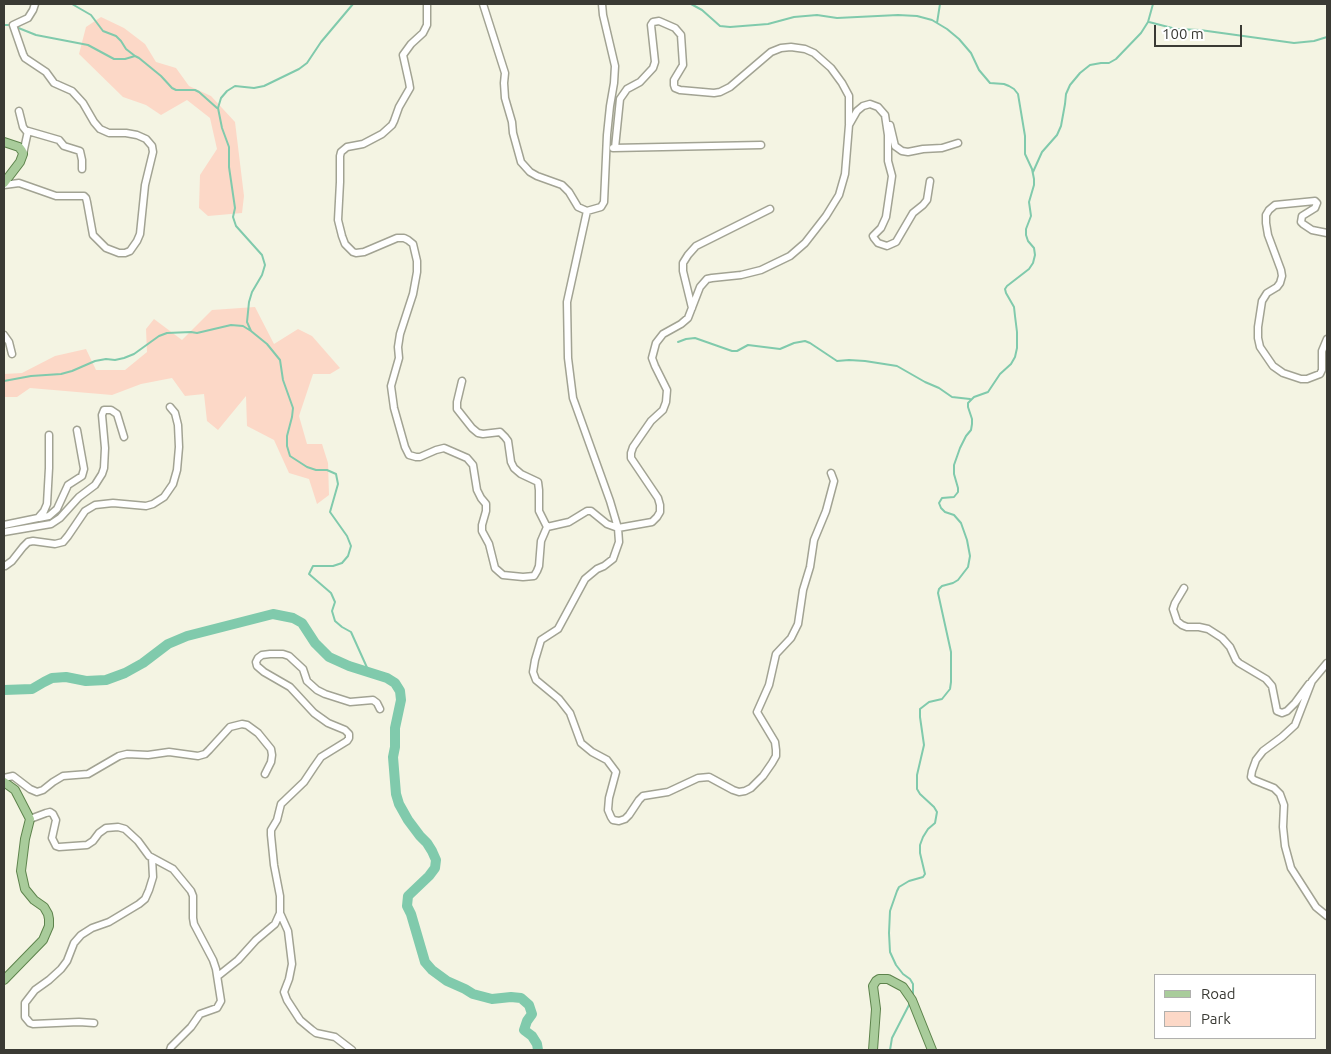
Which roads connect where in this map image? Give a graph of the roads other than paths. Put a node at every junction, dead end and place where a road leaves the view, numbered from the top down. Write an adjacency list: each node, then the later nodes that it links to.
1 (35, 4): 17 (street)
2 (427, 4): 33 (street)
3 (483, 4): 19 (street)
4 (602, 4): 12 (street)
5 (880, 110): 7 (street); 10 (street); 16 (street)
6 (19, 111): 8 (street)
7 (849, 125): 13 (street); 21 (street)
8 (27, 132): 14 (street); 15 (street)
9 (4, 142): 14 (main road)
10 (958, 142)
11 (761, 145): 13 (street)
12 (606, 148): 13 (street); 19 (street)
13 (615, 148)
14 (23, 154): 17 (main road)
15 (82, 169)
16 (930, 181)
17 (4, 184)
18 (770, 209): 21 (street)
19 (587, 211): 34 (street)
20 (1327, 233): 23 (street)
21 (693, 309): 34 (street)
22 (4, 335): 24 (street)
23 (1327, 339)
24 (12, 354)
25 (462, 381): 33 (street)
26 (170, 407): 36 (street)
27 (77, 430): 31 (street)
28 (50, 435): 31 (street)
29 (124, 437): 35 (street)
30 (831, 473): 34 (street)
31 (38, 518): 32 (street)
32 (4, 525)
33 (547, 527): 34 (street)
34 (618, 528)
35 (4, 532)
36 (4, 567)
37 (1184, 588): 39 (street)
38 (1327, 663): 39 (street)
39 (1312, 681): 47 (street)
40 (380, 709): 46 (street)
41 (264, 774): 42 (street)
42 (4, 778)
43 (4, 782): 44 (main road)
44 (30, 819): 45 (street); 49 (main road)
45 (152, 858): 48 (street); 50 (street)
46 (280, 913): 48 (street); 52 (street)
47 (1327, 916)
48 (218, 976): 51 (street)
49 (4, 980)
50 (94, 1023)
51 (170, 1050)
52 (352, 1050)
53 (873, 1050): 54 (main road)
54 (932, 1050)

